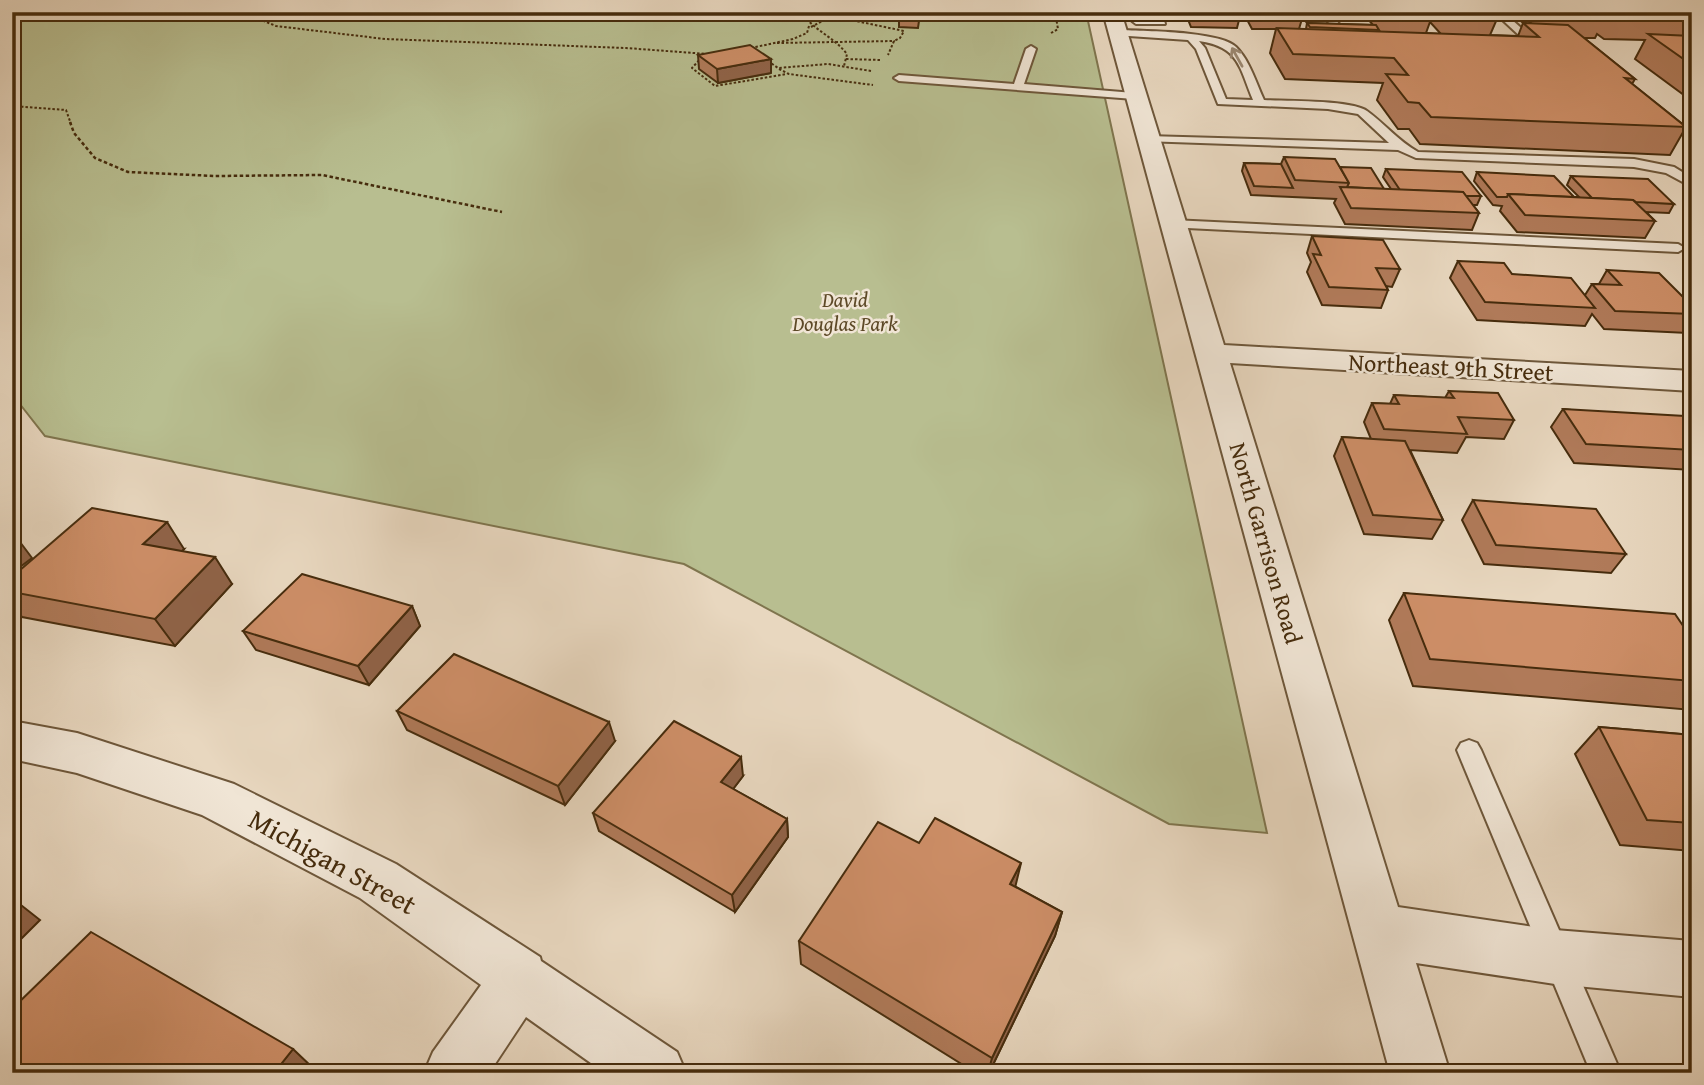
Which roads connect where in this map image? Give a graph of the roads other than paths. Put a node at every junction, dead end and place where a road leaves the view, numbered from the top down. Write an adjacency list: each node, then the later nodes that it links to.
1 (1158, 12): 4 (lane)
2 (1325, 12): 5 (lane)
3 (1498, 12): 6 (lane)
4 (1114, 22): 7 (lane); 11 (street, North Garrison Road)
5 (1337, 28)
6 (1525, 36)
7 (1192, 39): 12 (lane, one-way to 7); 12 (lane)
8 (1031, 49): 10 (lane)
9 (899, 78): 10 (lane)
10 (1018, 86): 11 (lane)
11 (1134, 96): 13 (street, North Garrison Road)
12 (1260, 104): 14 (lane)
13 (1147, 139): 14 (lane); 18 (street, North Garrison Road)
14 (1400, 146): 15 (lane)
15 (1670, 170): 16 (lane); 17 (lane)
16 (1692, 170)
17 (1692, 183)
18 (1172, 224): 19 (lane); 20 (street, North Garrison Road)
19 (1678, 248)
20 (1210, 353): 21 (street, Northeast 9th Street); 24 (street, North Garrison Road)
21 (1692, 381)
22 (12, 740): 27 (street, Michigan Street)
23 (1469, 750): 25 (lane)
24 (1380, 931): 25 (street); 30 (street, North Garrison Road)
25 (1555, 957): 26 (street); 31 (lane)
26 (1692, 969)
27 (520, 977): 28 (street); 29 (street, Michigan Street)
28 (454, 1073)
29 (656, 1073)
30 (1420, 1073)
31 (1606, 1073)

